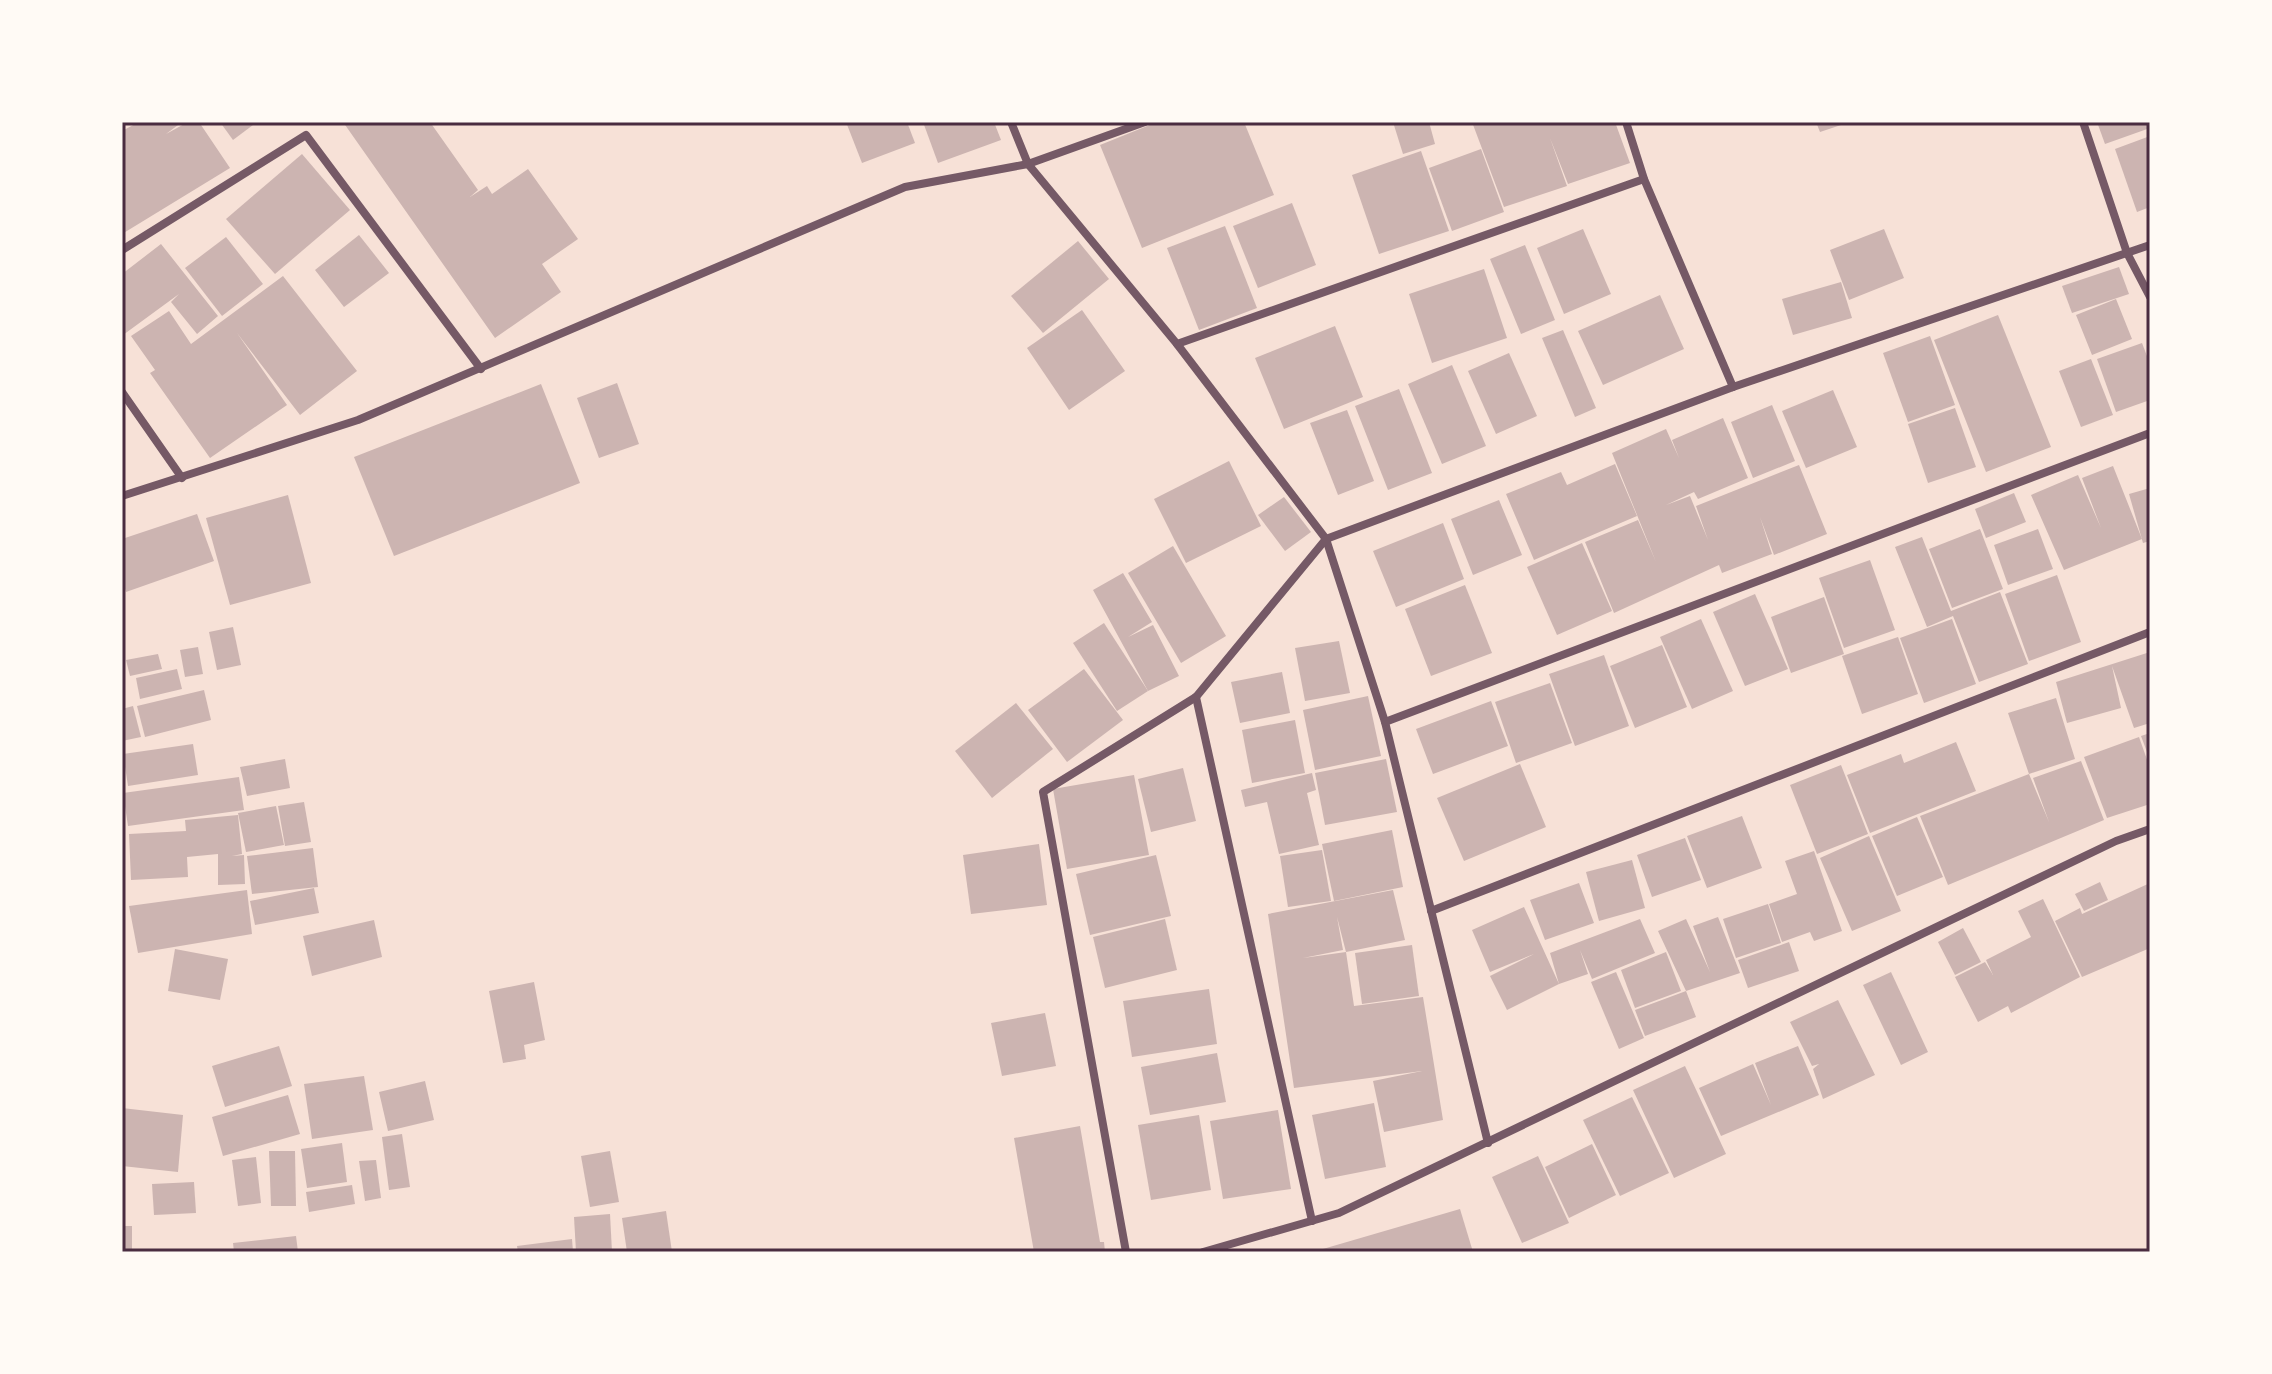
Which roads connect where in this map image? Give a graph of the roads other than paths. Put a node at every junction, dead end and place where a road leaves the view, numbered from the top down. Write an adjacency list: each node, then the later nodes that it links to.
1 (1011, 122): 5 (street)
2 (1145, 122): 5 (street)
3 (1626, 122): 6 (street)
4 (2083, 122): 9 (street)
5 (1028, 164): 11 (street); 12 (street)
6 (1644, 179): 11 (street); 13 (street)
7 (2150, 245): 9 (street)
8 (122, 250): 12 (street)
9 (2127, 253): 10 (street); 13 (street)
10 (2150, 297)
11 (1177, 344): 18 (street)
12 (481, 369): 16 (street)
13 (1733, 387): 18 (street)
14 (122, 392): 16 (street)
15 (2150, 433): 21 (street)
16 (182, 478): 17 (street)
17 (122, 496)
18 (1326, 539): 20 (street); 21 (street)
19 (2150, 632): 23 (street)
20 (1196, 697): 25 (street); 26 (street)
21 (1385, 722): 23 (street)
22 (2150, 829): 24 (street)
23 (1431, 911): 24 (street)
24 (1488, 1143): 25 (street)
25 (1312, 1221): 27 (street)
26 (1126, 1252)
27 (1203, 1252)

